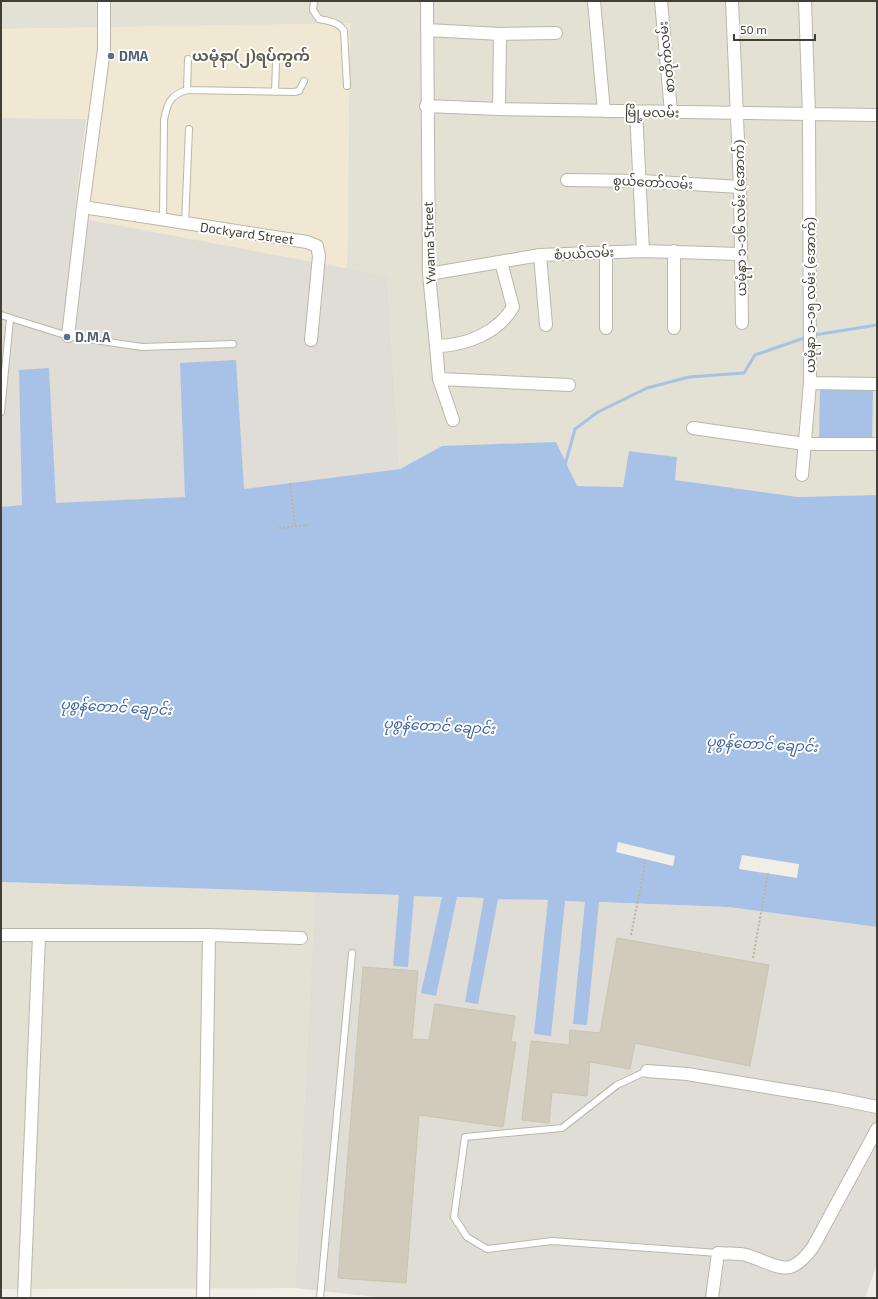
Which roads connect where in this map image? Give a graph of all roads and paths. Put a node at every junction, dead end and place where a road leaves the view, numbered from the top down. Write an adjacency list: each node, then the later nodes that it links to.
1 (104, 1): 29 (street)
2 (314, 1): 14 (lane)
3 (427, 1): 8 (street, Ywama Street)
4 (594, 1): 19 (street)
5 (661, 1): 21 (street, စာတိုက်လမ်း)
6 (732, 1): 22 (street, ယမုံနာ ၁-၁၆ လမ်း (အောက်))
7 (805, 1): 23 (street, ယမုံနာ ၁-၁၅ လမ်း (အောက်))
8 (427, 30): 9 (street); 17 (street, Ywama Street)
9 (500, 34): 10 (street); 18 (street)
10 (556, 34)
11 (188, 58): 15 (lane)
12 (276, 63): 16 (lane)
13 (304, 81): 16 (lane)
14 (347, 86)
15 (187, 90): 16 (lane); 30 (lane)
16 (275, 92)
17 (426, 106): 18 (street, မြို့မလမ်း); 38 (street, Ywama Street)
18 (498, 109): 19 (street, မြို့မလမ်း)
19 (604, 111): 20 (street, မြို့မလမ်း)
20 (636, 111): 21 (street, မြို့မလမ်း); 27 (street)
21 (671, 112): 22 (street, မြို့မလမ်း)
22 (737, 113): 23 (street, မြို့မလမ်း); 28 (street, ယမုံနာ ၁-၁၆ လမ်း (အောက်))
23 (809, 114): 24 (street, မြို့မလမ်း); 50 (street, ယမုံနာ ၁-၁၅ လမ်း (အောက်))
24 (877, 116)
25 (189, 128): 31 (lane)
26 (567, 180): 27 (street, စွယ်တော်လမ်း)
27 (640, 181): 28 (street, စွယ်တော်လမ်း); 32 (street)
28 (740, 187): 35 (street, ယမုံနာ ၁-၁၆ လမ်း (အောက်))
29 (83, 207): 30 (street, Dockyard Street); 45 (street)
30 (163, 221): 31 (street, Dockyard Street)
31 (185, 224): 46 (street, Dockyard Street)
32 (643, 251): 33 (street, စံပယ်လမ်း); 34 (street, စံပယ်လမ်း)
33 (674, 251): 35 (street, စံပယ်လမ်း); 44 (street)
34 (606, 252): 36 (street, စံပယ်လမ်း); 43 (street)
35 (740, 254): 41 (street, ယမုံနာ ၁-၁၆ လမ်း (အောက်))
36 (540, 255): 37 (street, စံပယ်လမ်း); 42 (street)
37 (501, 262): 38 (street, စံပယ်လမ်း); 48 (street)
38 (429, 274): 48 (street, Ywama Street)
39 (1, 315): 40 (lane)
40 (10, 319): 45 (lane); 53 (lane)
41 (742, 323)
42 (546, 325)
43 (606, 328)
44 (674, 328)
45 (68, 336): 47 (lane)
46 (311, 340)
47 (233, 344)
48 (436, 346): 49 (street, Ywama Street)
49 (439, 379): 52 (street); 54 (street, Ywama Street)
50 (810, 383): 51 (street); 56 (street, ယမုံနာ ၁-၁၅ လမ်း (အောက်))
51 (877, 384)
52 (569, 385)
53 (1, 412)
54 (453, 420)
55 (693, 428): 56 (street)
56 (805, 444): 57 (street); 58 (street, ယမုံနာ ၁-၁၅ လမ်း (အောက်))
57 (877, 444)
58 (802, 475)
59 (290, 483): 61 (path)
60 (308, 525): 61 (path)
61 (295, 526): 62 (path)
62 (279, 528)
63 (646, 860): 67 (path)
64 (768, 873): 71 (path)
65 (1, 935): 68 (street)
66 (209, 935): 68 (street); 69 (street); 77 (street)
67 (631, 935)
68 (39, 936): 76 (street)
69 (301, 938)
70 (352, 953): 78 (lane)
71 (753, 958)
72 (648, 1071): 73 (street); 75 (lane)
73 (877, 1107)
74 (877, 1129): 75 (street)
75 (718, 1254): 79 (street)
76 (24, 1298)
77 (203, 1298)
78 (320, 1298)
79 (712, 1298)

